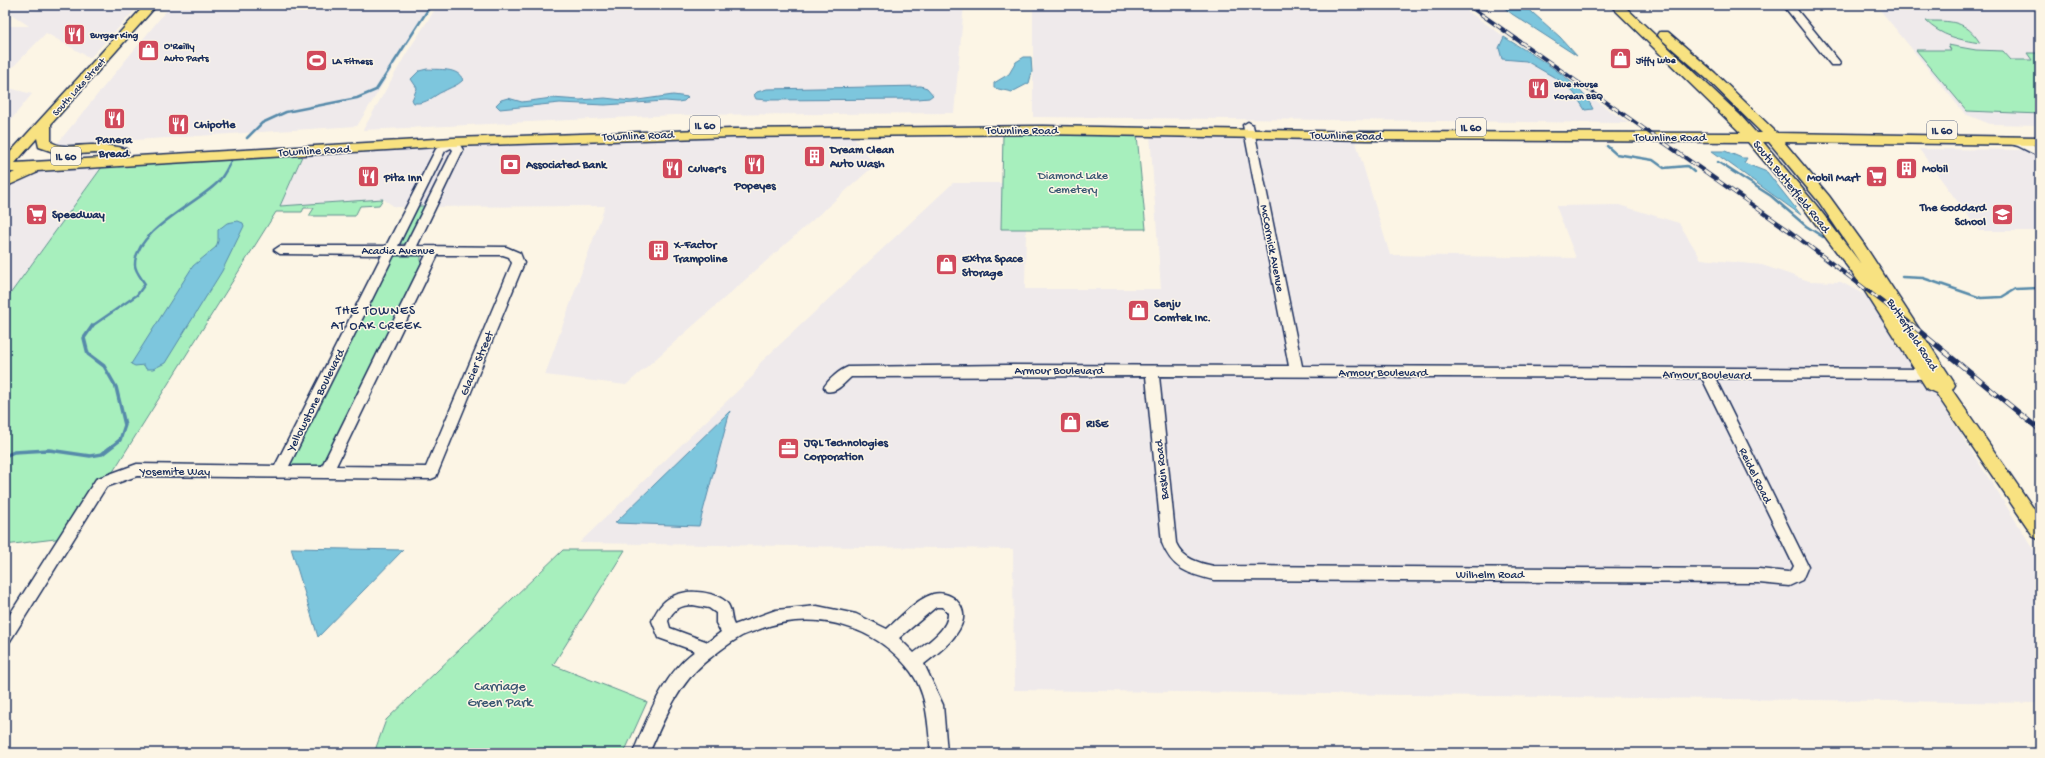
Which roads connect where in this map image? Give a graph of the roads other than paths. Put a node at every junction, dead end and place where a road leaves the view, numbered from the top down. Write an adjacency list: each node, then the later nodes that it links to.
1 (151, 5): 6 (main road, South Lake Street)
2 (1616, 5): 9 (main road, South Butterfield Road)
3 (1629, 5): 10 (main road, South Butterfield Road)
4 (1788, 5): 5 (street)
5 (1835, 64)
6 (44, 123): 14 (main road); 16 (main road, South Lake Street)
7 (1249, 129): 9 (main road, Townline Road / IL 60); 13 (main road, Townline Road / IL 60); 14 (main road, Townline Road / IL 60); 25 (street, McCormick Avenue)
8 (2040, 131): 10 (main road, Townline Road / IL 60)
9 (1748, 133): 10 (main road, Townline Road / IL 60); 27 (main road, South Butterfield Road)
10 (1769, 133): 11 (main road, Townline Road / IL 60); 27 (main road, Butterfield Road)
11 (2008, 140): 12 (main road, Townline Road / IL 60); 15 (street)
12 (2040, 141)
13 (453, 142): 17 (main road, Townline Road / IL 60); 20 (street, Yellowstone Boulevard); 21 (street)
14 (120, 152): 16 (main road, Townline Road / IL 60)
15 (2040, 153)
16 (7, 163): 17 (main road, Townline Road / IL 60)
17 (51, 165): 18 (main road)
18 (5, 182)
19 (280, 250): 20 (street, Acadia Avenue)
20 (390, 250): 21 (street, Acadia Avenue); 29 (street, Yellowstone Boulevard)
21 (410, 250): 22 (street, Acadia Avenue)
22 (434, 250): 23 (street, Acadia Avenue); 30 (street)
23 (516, 254): 31 (street, Glacier Street)
24 (1152, 371): 25 (street, Armour Boulevard); 28 (street, Armour Boulevard); 33 (street, Baskin Road)
25 (1297, 372): 26 (street, Armour Boulevard)
26 (1706, 374): 27 (street, Armour Boulevard); 34 (street, Reidel Road)
27 (1936, 379): 32 (main road, Butterfield Road)
28 (831, 387)
29 (279, 472): 30 (street, Yosemite Way); 36 (street, Yosemite Way)
30 (326, 473): 31 (street, Yosemite Way)
31 (431, 473)
32 (2040, 532)
33 (1184, 563): 34 (street, Wilhelm Road)
34 (1797, 575)
35 (732, 635): 37 (street); 38 (street); 38 (street)
36 (5, 636)
37 (889, 637): 39 (street); 39 (street)
38 (709, 649): 40 (street)
39 (909, 656): 41 (street)
40 (641, 753)
41 (939, 753)

